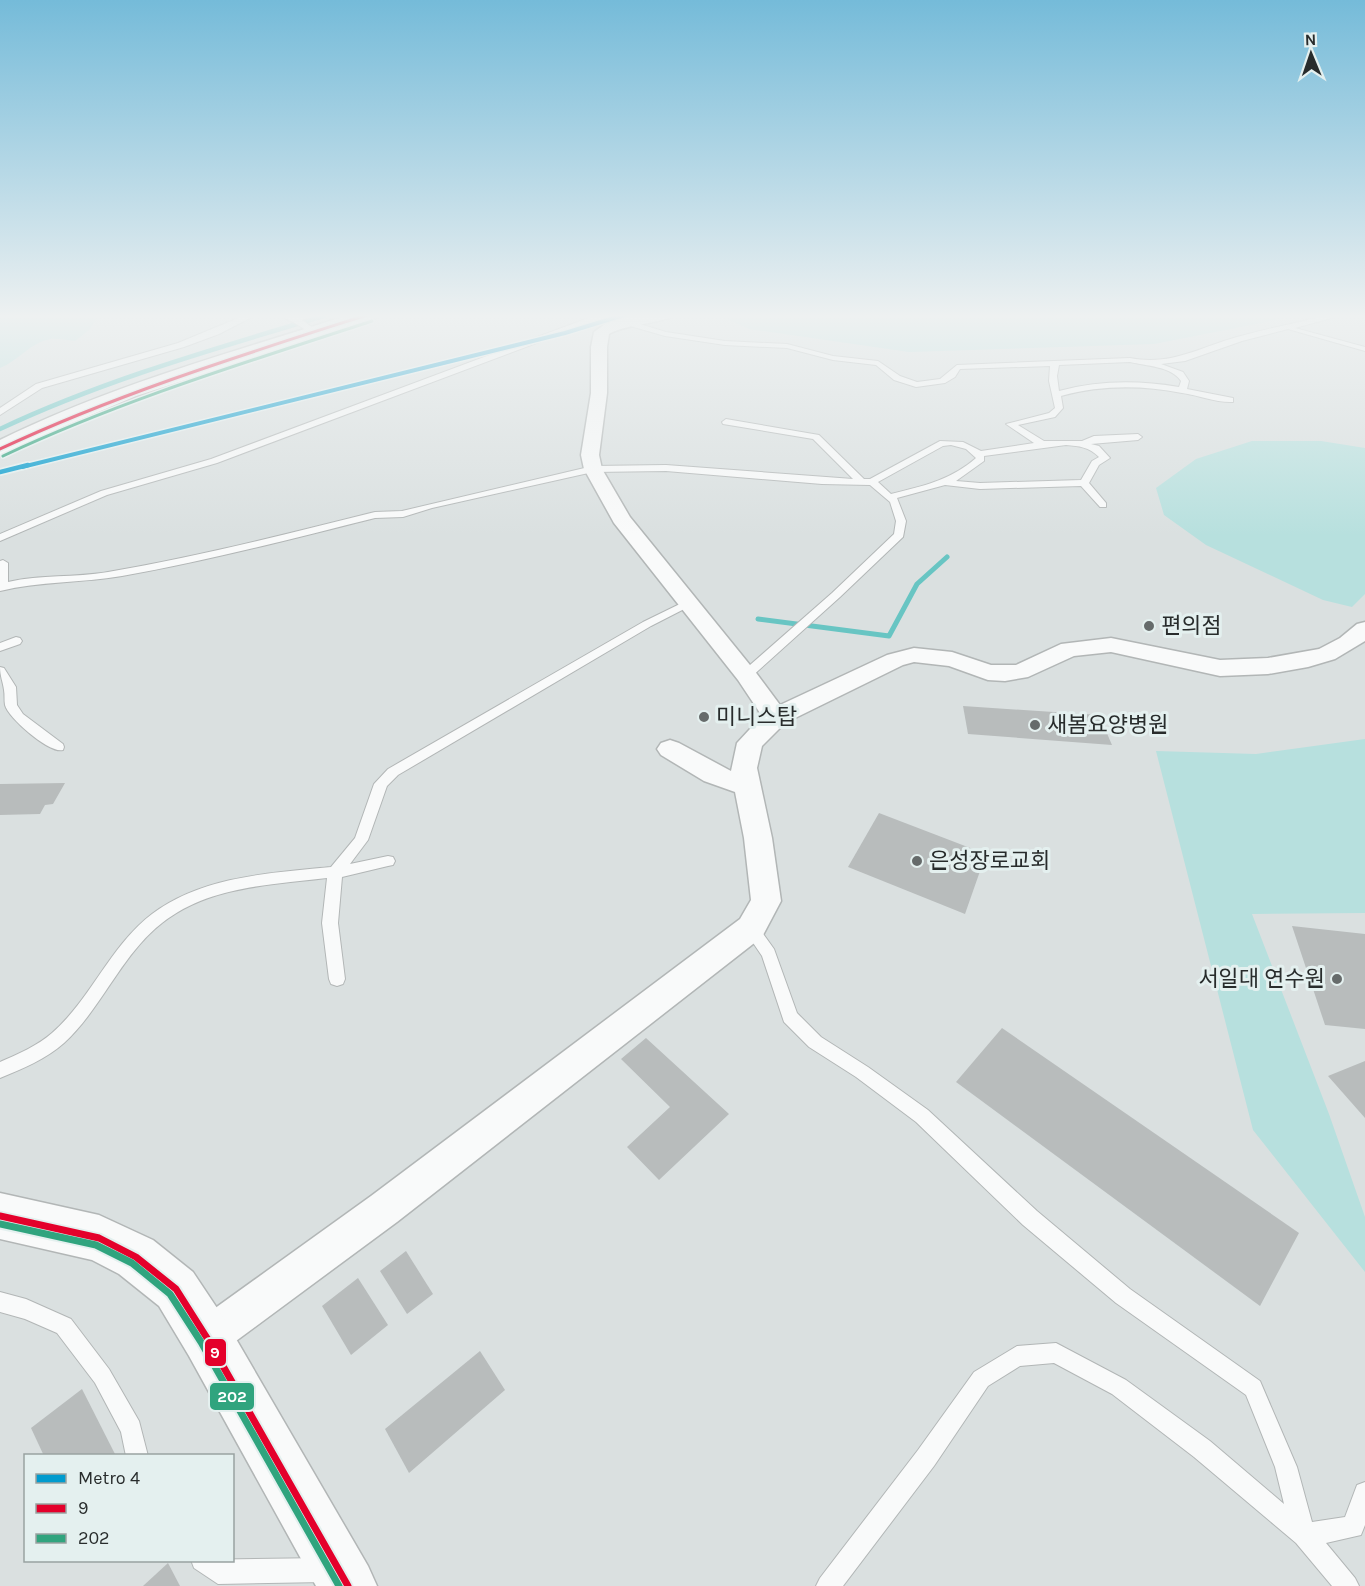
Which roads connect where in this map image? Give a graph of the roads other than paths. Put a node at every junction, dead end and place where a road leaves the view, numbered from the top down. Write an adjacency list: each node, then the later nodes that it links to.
1 (36, 388): 11 (lane)
2 (140, 388): 16 (street)
3 (409, 388): 24 (lane)
4 (599, 388): 18 (street)
5 (1053, 388): 9 (lane)
6 (1081, 388): 9 (lane)
7 (1171, 388): 8 (lane)
8 (1183, 390): 10 (lane)
9 (1057, 394): 14 (lane)
10 (1230, 400)
11 (0, 412)
12 (726, 422): 19 (lane)
13 (1138, 437): 15 (lane)
14 (1042, 444): 15 (lane); 17 (lane)
15 (1083, 444): 21 (lane)
16 (0, 449)
17 (979, 454): 19 (lane); 20 (lane)
18 (593, 469): 19 (lane); 26 (lane); 27 (street)
19 (867, 482): 22 (lane)
20 (947, 483): 21 (lane); 22 (lane)
21 (1084, 483): 23 (lane)
22 (890, 497): 32 (lane)
23 (1103, 506)
24 (0, 538)
25 (3, 563): 26 (lane)
26 (2, 588)
27 (687, 603): 32 (street); 38 (lane)
28 (1365, 629): 33 (street)
29 (16, 641): 30 (lane)
30 (0, 647)
31 (0, 671): 34 (lane)
32 (746, 675): 33 (street)
33 (776, 717): 36 (street)
34 (58, 747)
35 (670, 749): 36 (street)
36 (746, 786): 39 (street)
37 (388, 861): 38 (lane)
38 (335, 872): 40 (lane); 41 (lane)
39 (751, 928): 44 (street); 47 (lane)
40 (337, 979)
41 (0, 1070)
42 (0, 1216): 44 (street)
43 (0, 1302): 45 (lane)
44 (207, 1338): 49 (street)
45 (137, 1454)
46 (1365, 1493): 47 (lane)
47 (1304, 1535): 50 (lane); 51 (lane)
48 (205, 1562): 49 (lane)
49 (343, 1578)
50 (828, 1586)
51 (1347, 1586)

